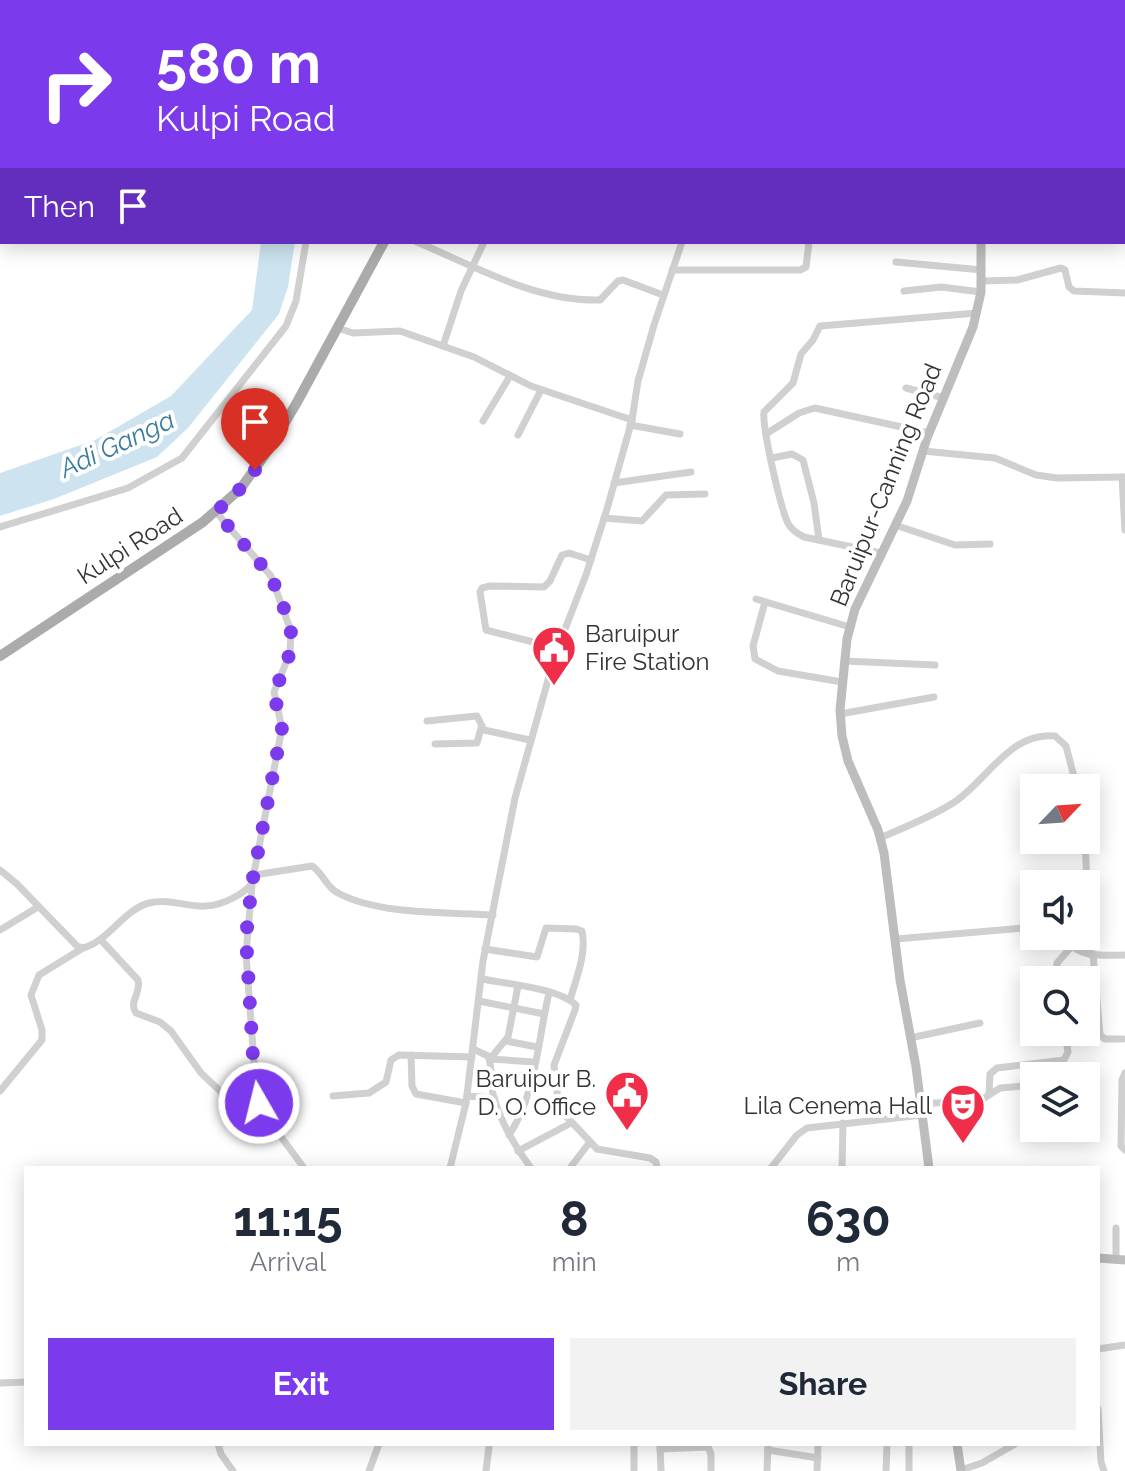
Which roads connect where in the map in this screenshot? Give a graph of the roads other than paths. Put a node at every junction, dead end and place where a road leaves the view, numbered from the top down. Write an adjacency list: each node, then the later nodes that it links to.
1 (306, 244): 38 (street)
2 (383, 244): 17 (main road, Kulpi Road)
3 (422, 244): 9 (street)
4 (483, 244): 9 (street)
5 (681, 244): 10 (street)
6 (809, 244): 10 (street)
7 (981, 244): 11 (main road, Baruipur-Canning Road)
8 (896, 262): 11 (street)
9 (472, 266): 15 (street); 18 (street)
10 (672, 270): 15 (street)
11 (982, 270): 12 (main road, Baruipur-Canning Road)
12 (982, 286): 13 (street); 14 (street); 16 (main road, Baruipur-Canning Road)
13 (904, 291)
14 (1125, 293)
15 (663, 295): 24 (street)
16 (977, 313): 22 (main road, Baruipur-Canning Road); 27 (street)
17 (337, 328): 18 (street); 35 (main road, Kulpi Road)
18 (443, 346): 19 (street)
19 (510, 376): 21 (street); 23 (street)
20 (906, 388): 22 (street)
21 (541, 390): 24 (street); 28 (street)
22 (944, 398): 25 (main road, Baruipur-Canning Road)
23 (483, 421)
24 (631, 422): 26 (street); 33 (street)
25 (929, 433): 27 (street); 29 (main road, Baruipur-Canning Road)
26 (680, 434)
27 (766, 434): 30 (street)
28 (518, 435)
29 (923, 451): 32 (street); 37 (main road, Baruipur-Canning Road)
30 (772, 458): 40 (street); 40 (street)
31 (691, 472): 33 (street)
32 (1123, 477): 39 (street)
33 (614, 483): 36 (street)
34 (705, 494): 36 (street)
35 (216, 512): 48 (main road, Kulpi Road); 62 (street)
36 (604, 518): 43 (street)
37 (895, 525): 41 (street); 42 (main road, Baruipur-Canning Road)
38 (0, 527)
39 (1125, 530)
40 (819, 540): 42 (street)
41 (990, 544)
42 (881, 553): 46 (main road, Baruipur-Canning Road)
43 (591, 560): 47 (street); 47 (street)
44 (756, 599): 45 (street)
45 (765, 602): 46 (street); 51 (street)
46 (850, 627): 49 (main road, Baruipur-Canning Road)
47 (557, 648): 56 (street)
48 (0, 656)
49 (844, 661): 50 (street); 51 (main road, Baruipur-Canning Road)
50 (935, 665)
51 (842, 682): 53 (main road, Baruipur-Canning Road)
52 (934, 697): 53 (street)
53 (840, 714): 59 (main road, Baruipur-Canning Road)
54 (427, 721): 55 (street)
55 (481, 728): 56 (street); 57 (street)
56 (530, 740): 64 (street)
57 (435, 744)
58 (1073, 774): 59 (street)
59 (880, 838): 67 (main road, Baruipur-Canning Road)
60 (1086, 854): 73 (street)
61 (0, 870): 63 (street)
62 (253, 879): 64 (street); 68 (street); 101 (street)
63 (38, 907): 66 (street); 69 (street)
64 (493, 915): 70 (street)
65 (1020, 928): 67 (street)
66 (0, 930)
67 (896, 939): 84 (main road, Baruipur-Canning Road)
68 (101, 940): 69 (street); 101 (street)
69 (83, 948): 95 (street)
70 (485, 949): 76 (street); 79 (street)
71 (1068, 950): 75 (street)
72 (1082, 950): 73 (street)
73 (1092, 954): 74 (street); 85 (street)
74 (1125, 955)
75 (1057, 966)
76 (482, 979): 77 (street); 80 (street)
77 (518, 986): 78 (street); 81 (street)
78 (549, 993): 79 (street); 82 (street)
79 (570, 1000): 102 (street)
80 (479, 1001): 81 (street); 89 (street)
81 (516, 1007): 82 (street); 86 (street)
82 (544, 1014): 88 (street)
83 (980, 1023): 84 (street)
84 (910, 1038): 100 (main road, Baruipur-Canning Road)
85 (1123, 1039)
86 (506, 1041): 88 (street); 91 (street)
87 (1067, 1046): 96 (street)
88 (537, 1047): 92 (street)
89 (472, 1053): 90 (street); 91 (street); 99 (street)
90 (411, 1055): 97 (street); 99 (street)
91 (490, 1059): 92 (street); 98 (street)
92 (534, 1062): 104 (street)
93 (1125, 1073): 106 (street)
94 (1020, 1086): 96 (street)
95 (0, 1091)
96 (989, 1094): 100 (street)
97 (333, 1096)
98 (494, 1098): 99 (street); 104 (street)
99 (466, 1100): 109 (street)
100 (921, 1109): 103 (street); 115 (main road, Baruipur-Canning Road)
101 (264, 1114): 108 (street)
102 (571, 1123): 105 (street); 107 (street)
103 (843, 1123): 113 (street); 114 (street)
104 (509, 1135): 107 (street)
105 (589, 1143): 111 (street); 112 (street)
106 (1125, 1150)
107 (518, 1151): 110 (street)
108 (303, 1166)
109 (450, 1166)
110 (529, 1166)
111 (572, 1166)
112 (657, 1166)
113 (773, 1166)
114 (842, 1166)
115 (929, 1166)
116 (1116, 1228): 118 (street)
117 (1100, 1258): 118 (main road)
118 (1120, 1260)
119 (1125, 1345): 120 (street)
120 (1100, 1349)
121 (24, 1382): 122 (street)
122 (0, 1383)
123 (219, 1446): 136 (street)
124 (378, 1446): 137 (street)
125 (634, 1446): 139 (street)
126 (660, 1446): 140 (street); 141 (street)
127 (818, 1446): 135 (street)
128 (887, 1446): 144 (street)
129 (909, 1446): 145 (street)
130 (957, 1446): 146 (main road)
131 (1012, 1446): 146 (street)
132 (1100, 1446): 147 (street)
133 (489, 1447): 138 (street)
134 (768, 1447): 135 (street); 142 (street)
135 (818, 1458): 143 (street)
136 (233, 1471)
137 (369, 1471)
138 (486, 1471)
139 (634, 1471)
140 (661, 1471)
141 (711, 1471)
142 (767, 1471)
143 (817, 1471)
144 (886, 1471)
145 (909, 1471)
146 (961, 1471)
147 (1104, 1471)

